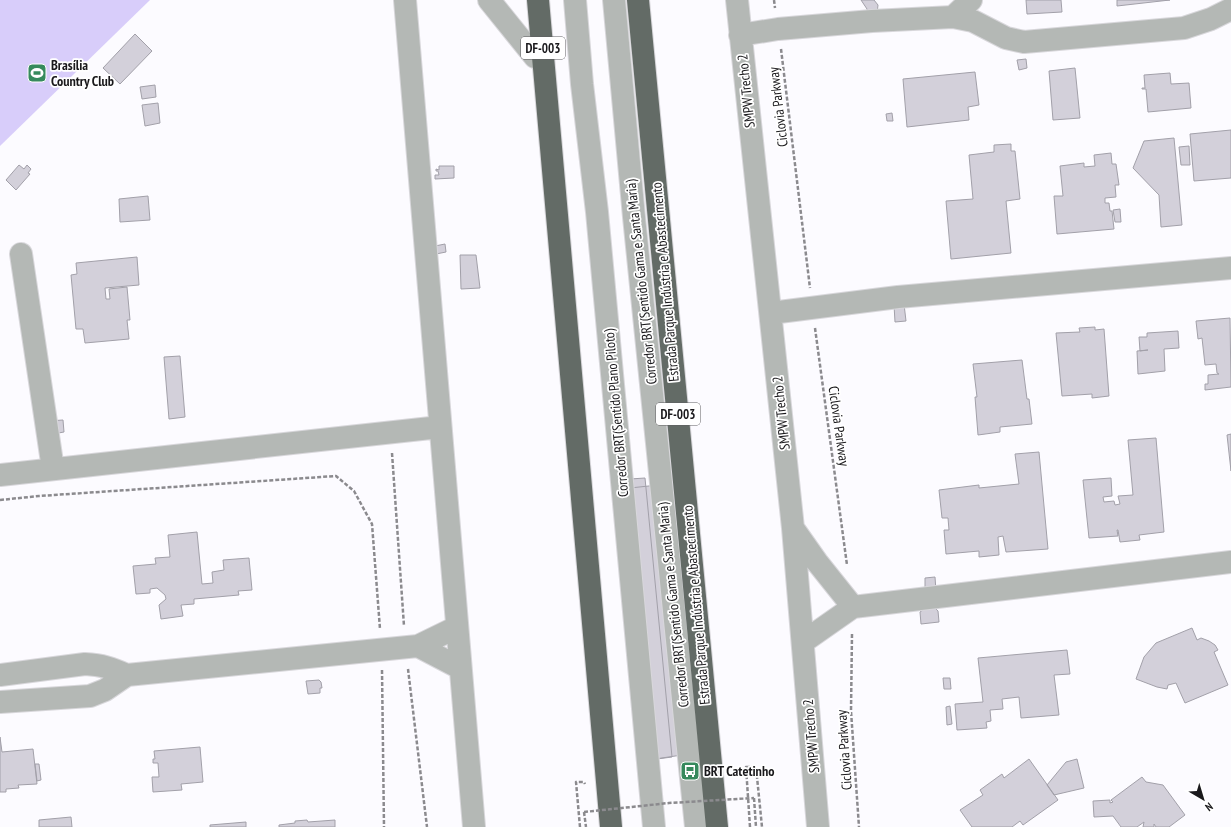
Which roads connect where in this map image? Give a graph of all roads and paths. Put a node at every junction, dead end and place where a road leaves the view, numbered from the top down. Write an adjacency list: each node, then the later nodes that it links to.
1 (405, 0): 18 (street)
2 (489, 0): 13 (street)
3 (538, 0): 39 (highway, DF-003)
4 (575, 0): 40 (street, Corredor BRT(Sentido Plano Piloto))
5 (614, 0): 41 (street, Corredor BRT(Sentido Gama e Santa Maria))
6 (638, 0): 42 (highway, Estrada Parque Indústria e Abastecimento / DF-003)
7 (737, 0): 12 (street, SMPW Trecho 2)
8 (971, 0): 10 (street)
9 (1231, 9): 10 (street)
10 (953, 17): 11 (street)
11 (778, 29): 12 (street); 16 (path, Ciclovia Parkway)
12 (740, 35): 17 (street, SMPW Trecho 2)
13 (535, 58)
14 (21, 254): 19 (street)
15 (1231, 268): 16 (street)
16 (812, 308): 17 (street); 24 (path, Ciclovia Parkway)
17 (770, 313): 22 (street, SMPW Trecho 2)
18 (440, 427): 19 (street); 26 (street)
19 (53, 469): 20 (street)
20 (0, 475)
21 (0, 500): 29 (path)
22 (793, 528): 25 (street); 27 (street, SMPW Trecho 2)
23 (1231, 562): 25 (street)
24 (848, 567)
25 (853, 607): 27 (street); 47 (path, Ciclovia Parkway)
26 (457, 627): 28 (street); 30 (street)
27 (803, 642): 46 (street, SMPW Trecho 2)
28 (418, 646): 29 (street); 30 (street)
29 (382, 650): 32 (street); 35 (path)
30 (460, 668): 36 (street)
31 (4, 674): 32 (street); 33 (street)
32 (127, 675): 33 (street)
33 (6, 701)
34 (586, 785): 37 (path)
35 (384, 827)
36 (474, 827)
37 (580, 827)
38 (586, 827): 44 (path, bridge)
39 (611, 827)
40 (654, 827)
41 (696, 827)
42 (717, 827)
43 (750, 827): 45 (path)
44 (756, 827)
45 (762, 827)
46 (818, 827)
47 (859, 827)

